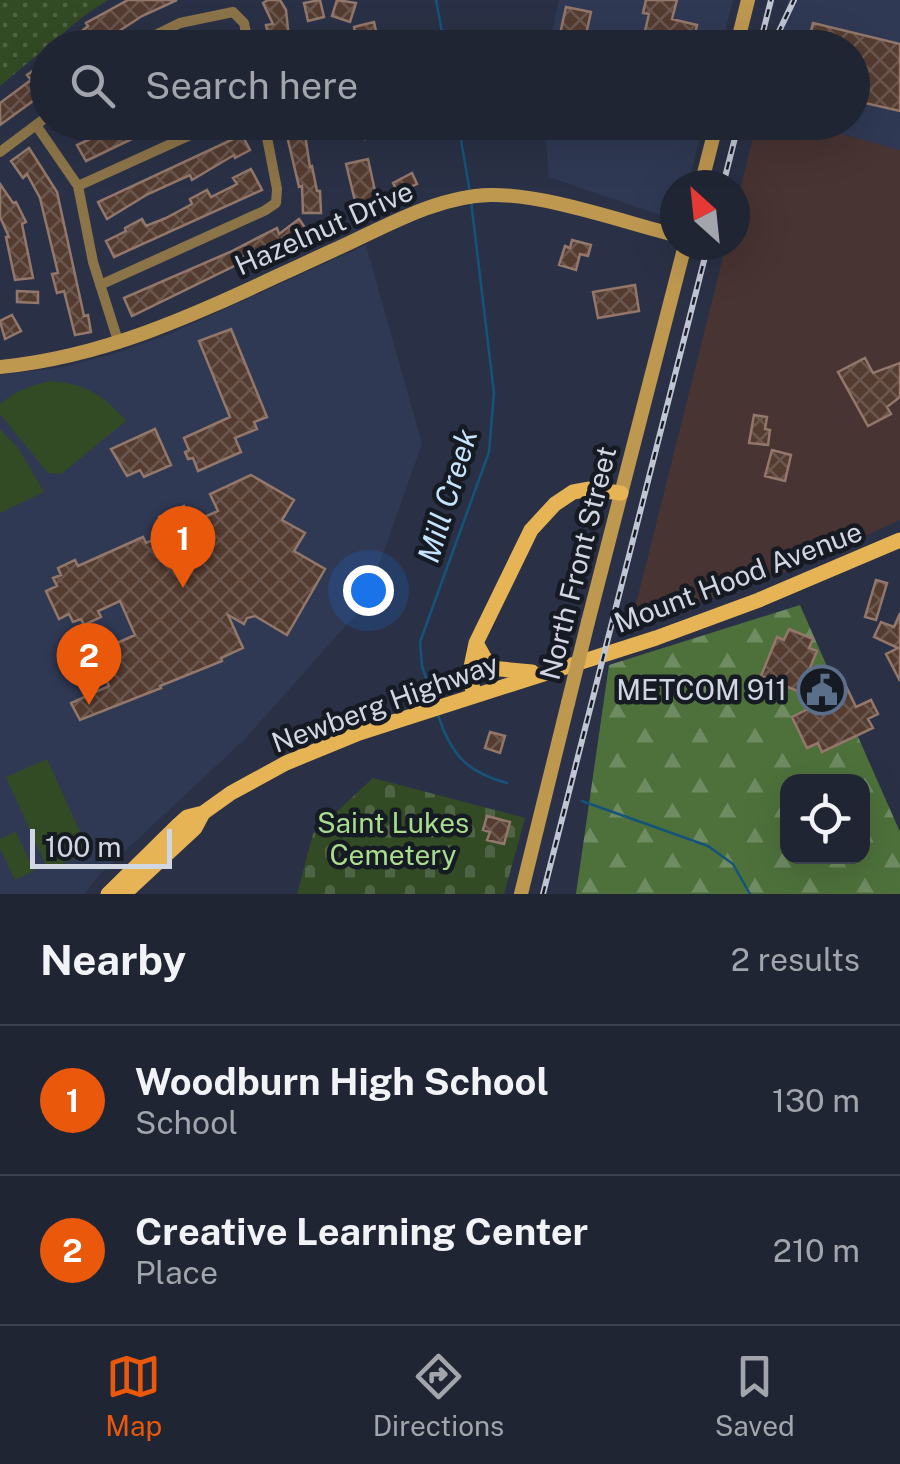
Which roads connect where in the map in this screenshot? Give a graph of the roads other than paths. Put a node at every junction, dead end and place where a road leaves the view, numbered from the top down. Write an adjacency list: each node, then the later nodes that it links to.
1 (748, 0): 4 (main road)
2 (166, 30): 3 (street)
3 (245, 30)
4 (740, 30)
5 (30, 130): 10 (street)
6 (46, 140): 12 (street)
7 (179, 140): 12 (street)
8 (267, 140): 15 (street)
9 (712, 140): 11 (main road)
10 (0, 152)
11 (705, 170)
12 (78, 186): 15 (street)
13 (660, 231): 16 (main road, Hazelnut Drive)
14 (682, 260): 18 (main road, North Front Street)
15 (100, 285): 16 (street)
16 (119, 344): 17 (main road, Hazelnut Drive)
17 (0, 367)
18 (621, 493): 20 (main road); 27 (main road, North Front Street, bridge)
19 (900, 540): 21 (main road, Mount Hood Avenue)
20 (476, 643): 22 (main road); 23 (main road)
21 (594, 659): 22 (main road, Newberg Highway)
22 (550, 672): 23 (main road, Newberg Highway)
23 (474, 696): 24 (main road, Newberg Highway)
24 (203, 813): 25 (main road, Newberg Highway); 26 (main road, Newberg Highway)
25 (108, 894)
26 (124, 894)
27 (521, 894)

